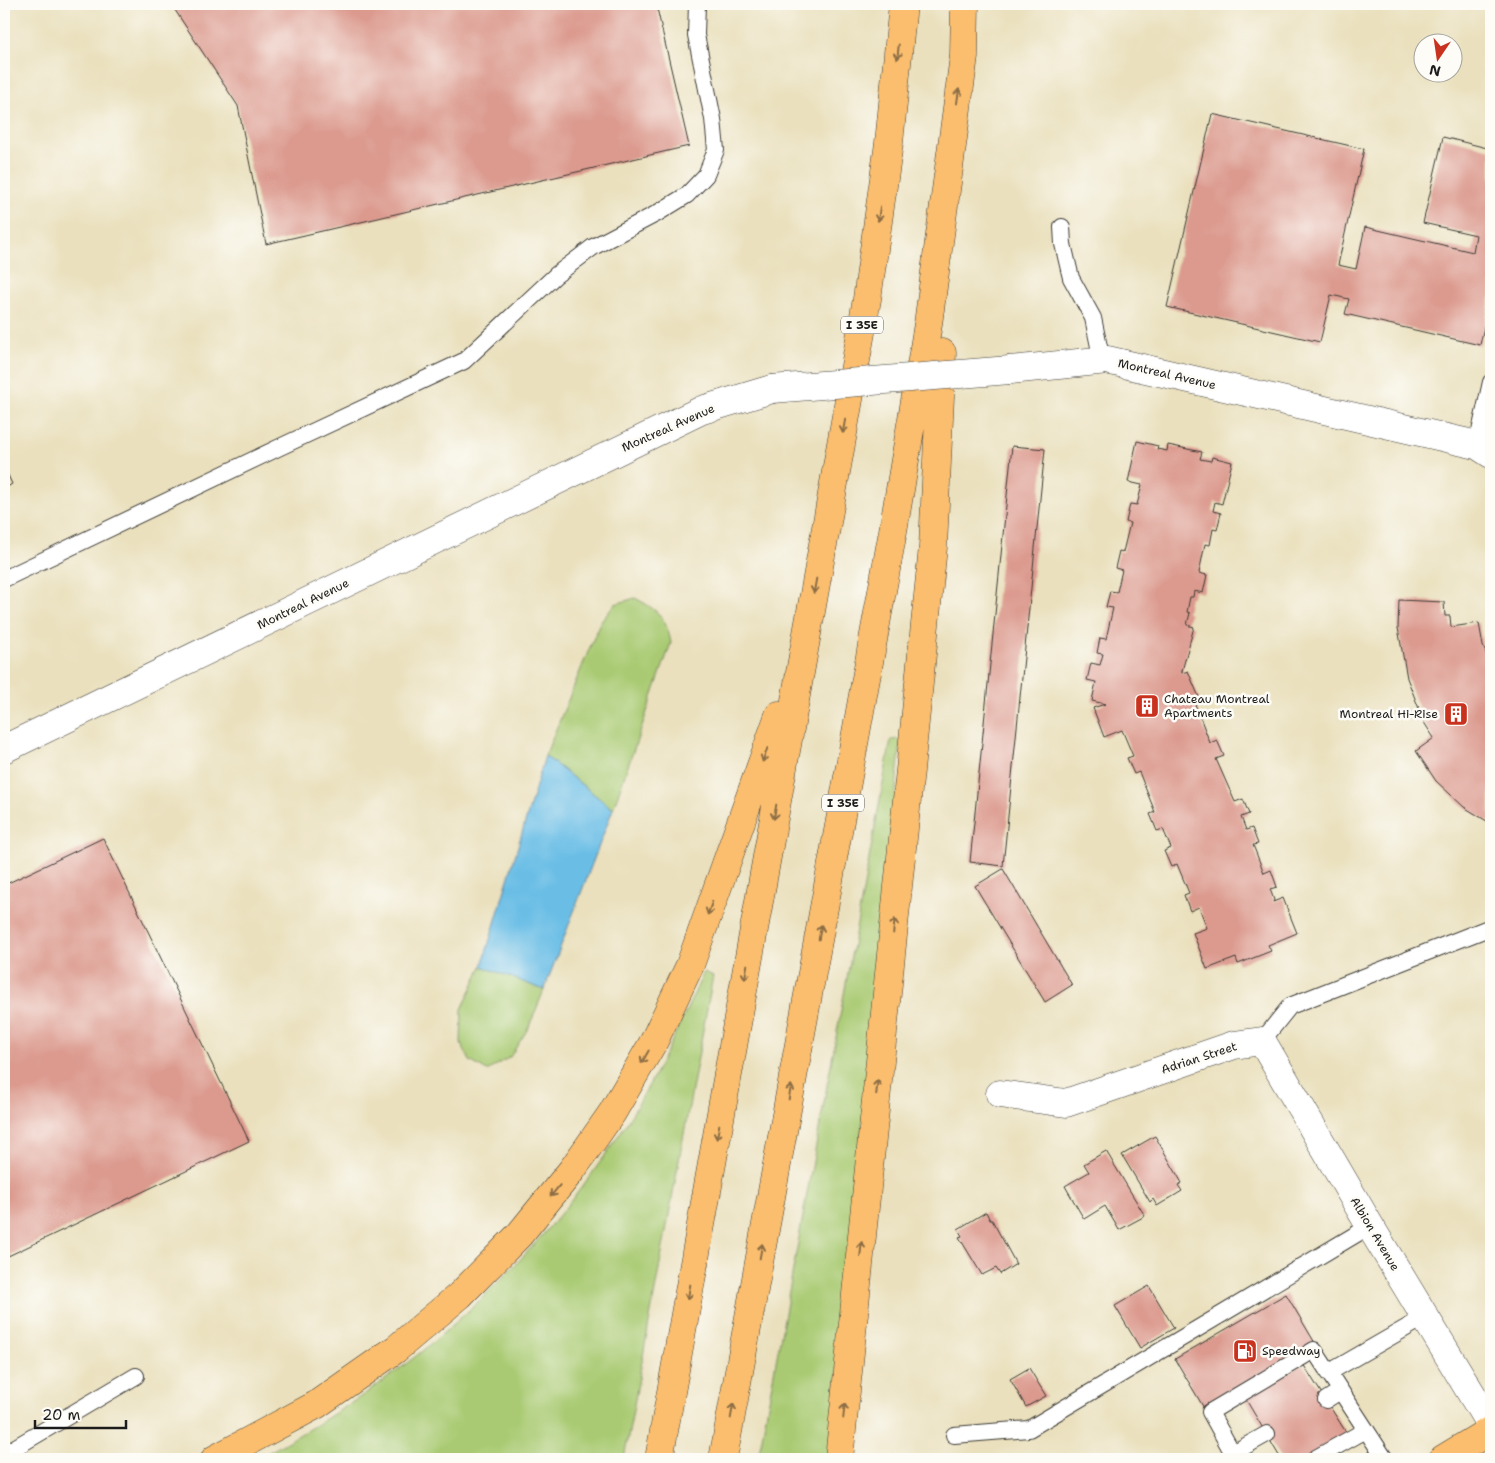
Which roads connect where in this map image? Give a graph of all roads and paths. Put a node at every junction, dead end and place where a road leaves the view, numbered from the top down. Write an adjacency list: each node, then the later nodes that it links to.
1 (697, 4): 9 (lane)
2 (903, 4): 10 (main road, I 35E, one-way to 10)
3 (965, 4): 4 (main road, I 35E, one-way to 3)
4 (952, 144): 30 (main road, I 35E, one-way to 4); 31 (main road, one-way to 4)
5 (1062, 227): 6 (lane)
6 (1102, 361): 8 (street, Montreal Avenue); 11 (street, Montreal Avenue, bridge)
7 (1491, 382): 8 (lane)
8 (1486, 447)
9 (4, 579)
10 (805, 643): 28 (main road, one-way to 28); 29 (main road, I 35E, one-way to 29)
11 (4, 749)
12 (1491, 926): 13 (lane)
13 (1262, 1041): 14 (street, Adrian Street); 15 (street, Albion Avenue)
14 (1000, 1094)
15 (1370, 1226): 16 (street, Albion Avenue); 25 (lane)
16 (1425, 1317): 17 (lane); 21 (street, Albion Avenue)
17 (1328, 1373): 19 (lane); 27 (lane)
18 (136, 1376): 26 (lane)
19 (1340, 1391): 20 (lane); 22 (lane)
20 (1326, 1400)
21 (1491, 1426)
22 (1366, 1430): 32 (lane); 33 (lane)
23 (1491, 1430): 34 (main road)
24 (1266, 1434): 27 (lane)
25 (954, 1435)
26 (4, 1454)
27 (1234, 1456)
28 (215, 1459)
29 (659, 1459)
30 (723, 1459)
31 (839, 1459)
32 (1314, 1459)
33 (1385, 1459)
34 (1443, 1459)

